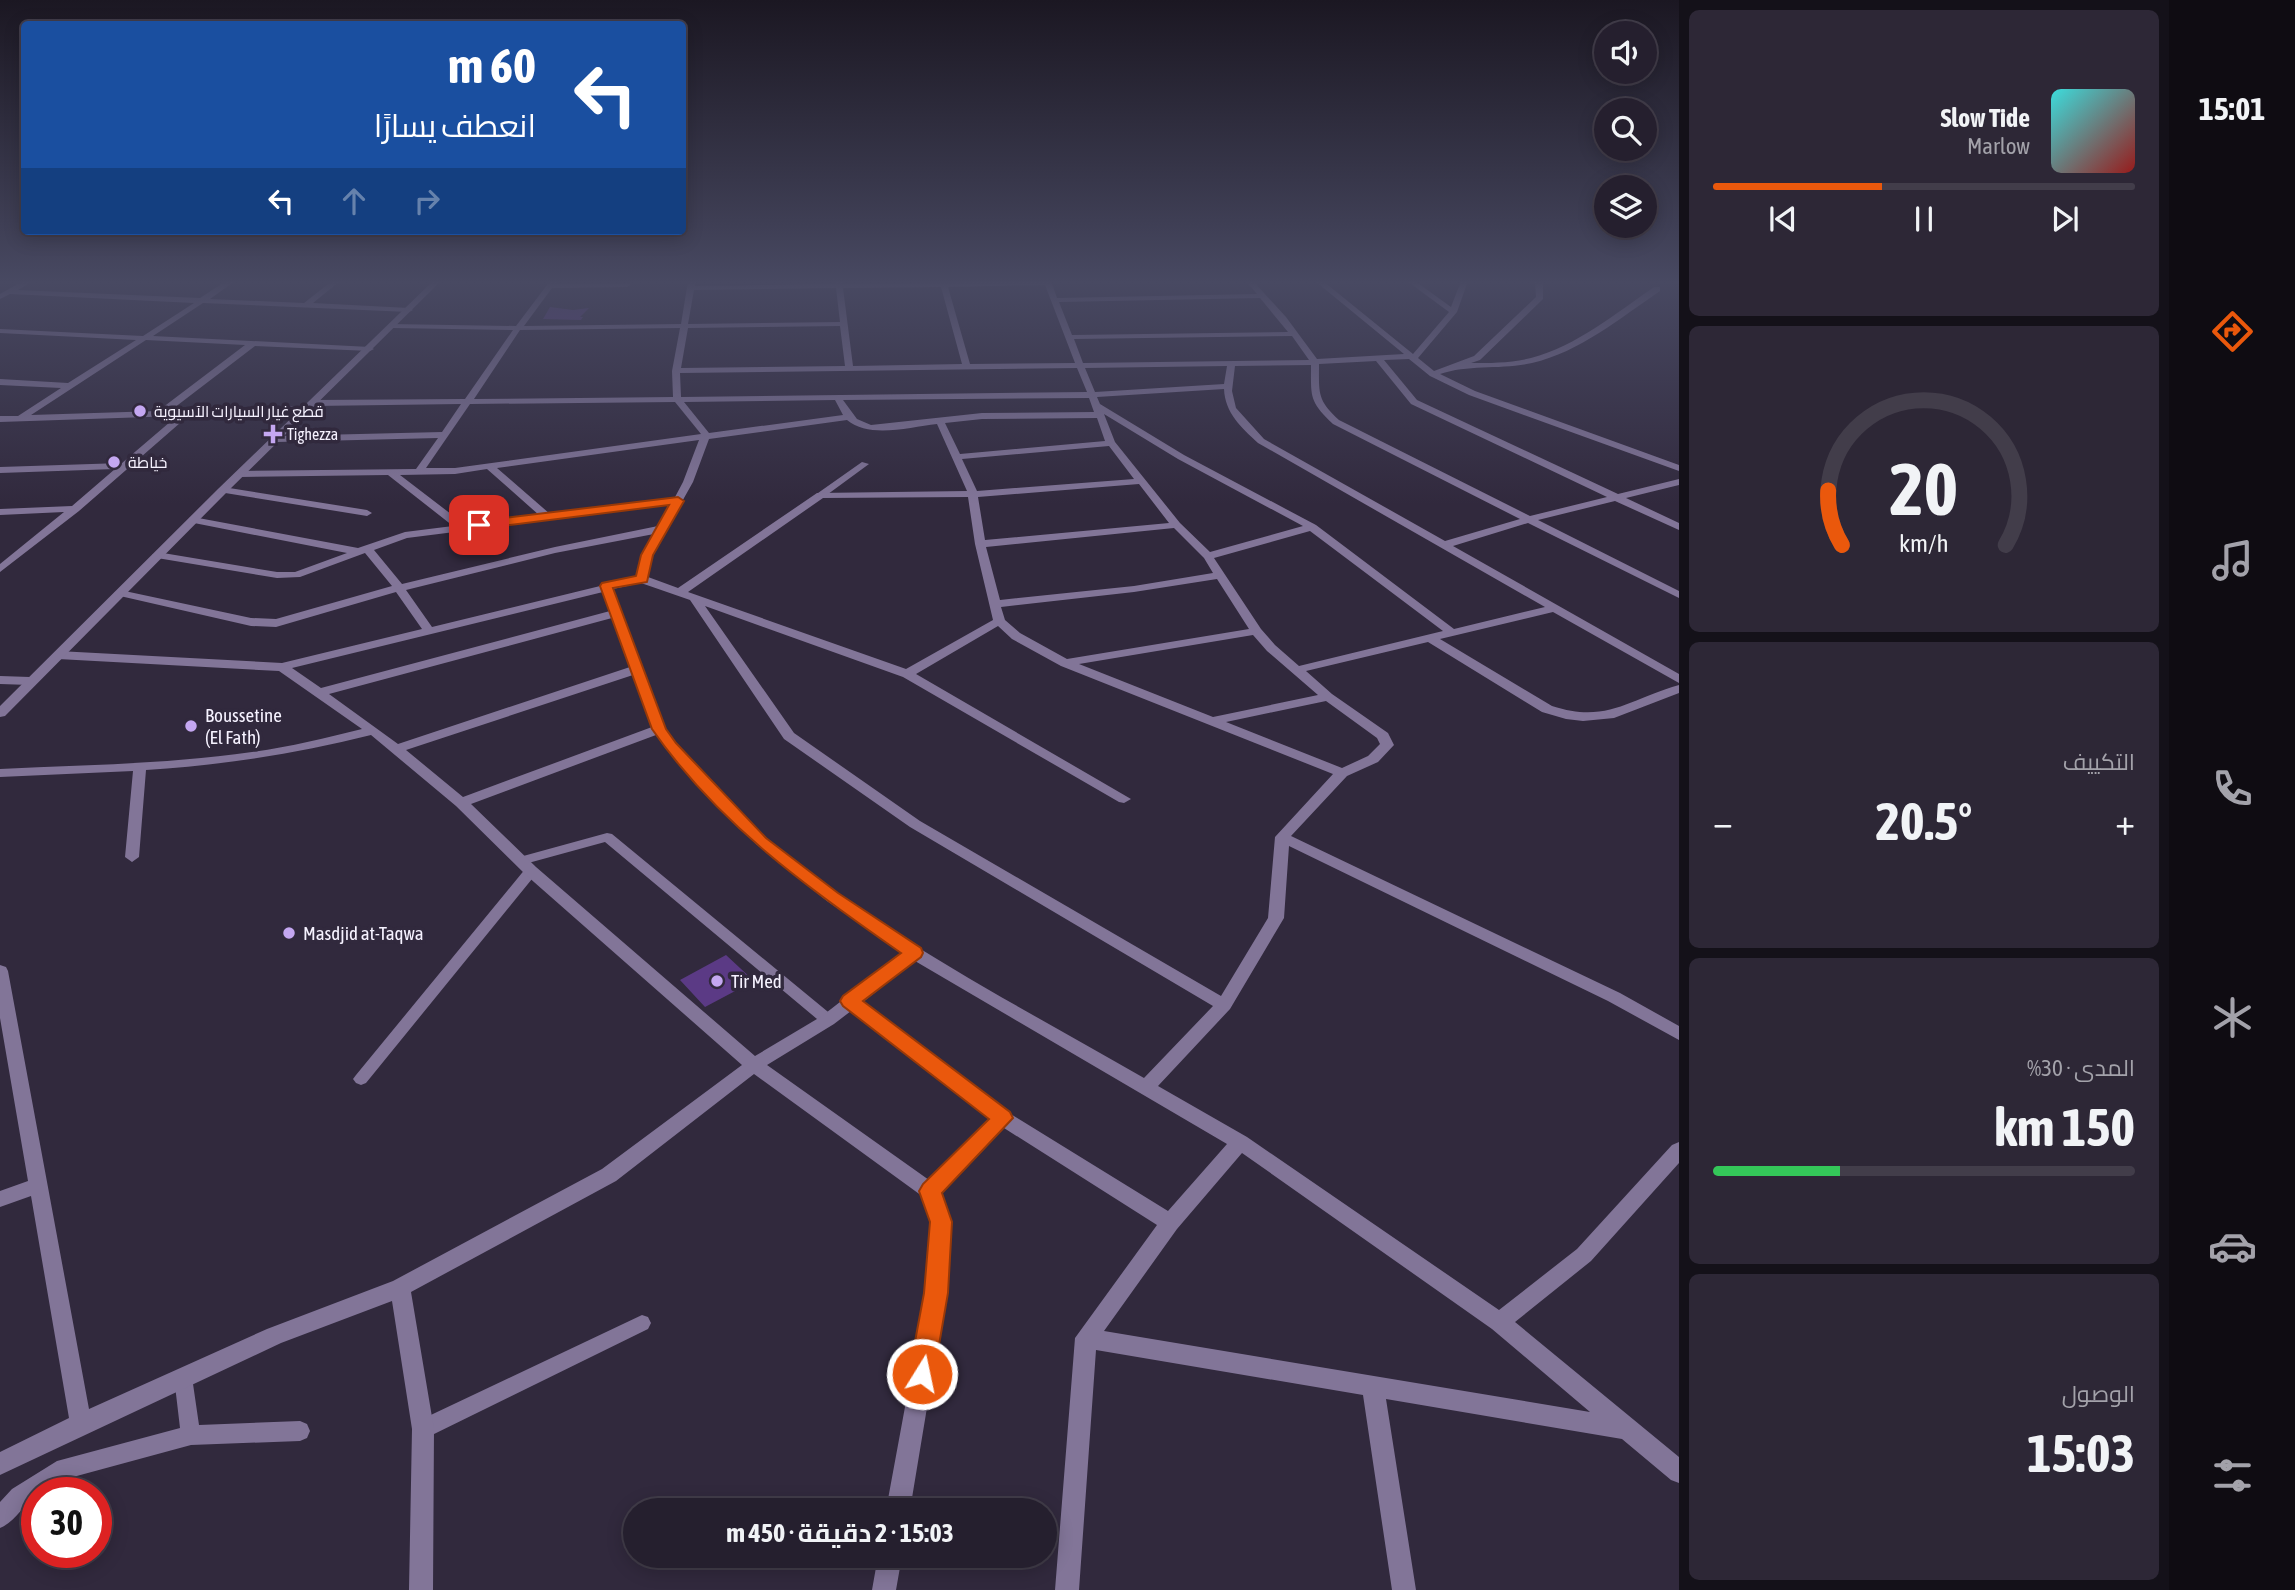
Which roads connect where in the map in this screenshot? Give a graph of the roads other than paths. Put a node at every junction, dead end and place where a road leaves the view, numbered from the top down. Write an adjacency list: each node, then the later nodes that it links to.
1 (118, 355): 23 (street)
2 (237, 355): 31 (street)
3 (364, 355): 29 (street)
4 (498, 355): 27 (street)
5 (679, 355): 20 (street)
6 (848, 355): 18 (street)
7 (963, 355): 19 (street)
8 (1077, 355): 16 (street)
9 (1310, 355): 14 (street)
10 (1480, 355): 17 (street)
11 (1546, 355): 17 (street)
12 (1415, 356): 13 (street); 21 (street)
13 (1378, 358): 14 (street); 54 (street)
14 (1315, 362): 15 (street); 60 (street)
15 (1231, 364): 16 (street); 24 (street)
16 (1082, 366): 19 (street); 28 (street)
17 (1457, 366): 21 (street)
18 (849, 368): 19 (street); 20 (street)
19 (967, 368)
20 (676, 371): 26 (street)
21 (1433, 374): 44 (street)
22 (0, 382): 23 (street)
23 (69, 386): 33 (street)
24 (1227, 386): 28 (street); 68 (street)
25 (836, 396): 26 (street); 28 (street); 32 (street)
26 (677, 399): 27 (street); 37 (street)
27 (466, 402): 29 (street); 36 (street)
28 (1095, 405): 35 (street); 39 (street); 64 (street)
29 (311, 406): 30 (street); 38 (street)
30 (185, 414): 31 (street); 42 (street)
31 (159, 415): 33 (street)
32 (848, 416): 35 (street); 37 (street)
33 (19, 418): 34 (street)
34 (0, 419)
35 (939, 419): 40 (street)
36 (444, 435): 38 (street); 46 (street)
37 (706, 435): 43 (street); 55 (street)
38 (277, 439): 48 (street)
39 (1111, 443): 40 (street); 49 (street)
40 (956, 457): 52 (street)
41 (865, 464): 53 (lane)
42 (126, 466): 45 (street); 56 (street)
43 (489, 466): 46 (street); 59 (street)
44 (1679, 468)
45 (0, 470)
46 (419, 472): 47 (street)
47 (392, 473): 48 (street); 63 (street)
48 (240, 474): 51 (street)
49 (1143, 481): 52 (street); 62 (street)
50 (1679, 482): 54 (street)
51 (223, 490): 58 (street); 61 (street)
52 (973, 494): 53 (street); 67 (street)
53 (821, 495): 79 (street)
54 (1616, 496): 60 (street); 65 (street)
55 (678, 501): 59 (street); 66 (street)
56 (75, 509): 57 (street); 72 (street)
57 (0, 512)
58 (367, 513)
59 (547, 517): 63 (street)
60 (1531, 519): 68 (street); 80 (street)
61 (193, 520): 69 (street); 70 (street)
62 (1176, 524): 67 (street); 71 (street)
63 (460, 527): 69 (street)
64 (1312, 527): 71 (street); 88 (street)
65 (1679, 527)
66 (661, 529): 75 (street); 77 (street)
67 (979, 544): 82 (street)
68 (1444, 545): 83 (street)
69 (362, 549): 70 (street); 77 (street)
70 (157, 555): 78 (street)
71 (1208, 556): 74 (street)
72 (6, 559): 73 (street)
73 (0, 569)
74 (1220, 575): 82 (street); 87 (street)
75 (642, 579): 76 (street); 79 (street)
76 (606, 586): 84 (street); 86 (street)
77 (400, 588): 78 (street); 86 (street)
78 (120, 593): 90 (street)
79 (679, 593): 81 (street)
80 (1679, 595)
81 (695, 599): 95 (street); 118 (street)
82 (994, 604): 85 (street)
83 (1556, 608): 88 (street); 96 (street)
84 (617, 613): 93 (street); 100 (street)
85 (999, 621): 91 (street); 95 (street)
86 (429, 631): 92 (street)
87 (1256, 631): 91 (street); 94 (street)
88 (1452, 632): 89 (street)
89 (1430, 638): 94 (street); 99 (street)
90 (58, 654): 92 (street); 98 (street)
91 (1065, 663): 103 (street)
92 (282, 667): 100 (street)
93 (637, 669): 104 (street); 106 (street)
94 (1296, 670): 101 (street)
95 (906, 674): 110 (street)
96 (1679, 679)
97 (0, 680): 98 (street)
98 (30, 681): 102 (street)
99 (1679, 689)
100 (318, 693): 105 (street)
101 (1328, 697): 103 (street); 109 (street)
102 (0, 713)
103 (1212, 722): 109 (street)
104 (659, 729): 111 (street); 115 (street)
105 (373, 730): 106 (street); 107 (street)
106 (396, 748): 111 (street)
107 (140, 766): 108 (street); 113 (street)
108 (0, 773)
109 (1342, 773): 112 (street)
110 (1124, 799)
111 (461, 803): 114 (street)
112 (1282, 837): 118 (street); 120 (street)
113 (132, 857)
114 (526, 866): 119 (lane); 121 (street); 122 (lane)
115 (914, 953): 117 (street); 123 (street)
116 (0, 971): 127 (street)
117 (850, 1001): 119 (street); 124 (street)
118 (1224, 1005): 123 (street)
119 (828, 1020): 121 (street)
120 (1679, 1034)
121 (754, 1065): 128 (street); 131 (street)
122 (361, 1079)
123 (1147, 1086): 125 (street)
124 (1003, 1118): 128 (street); 130 (street)
125 (1240, 1142): 130 (street); 132 (street)
126 (1679, 1150): 132 (street)
127 (38, 1185): 129 (street); 137 (street)
128 (930, 1191): 144 (street)
129 (0, 1199)
130 (1170, 1223): 134 (street)
131 (400, 1288): 135 (street); 138 (street)
132 (1499, 1322): 140 (street)
133 (642, 1323): 138 (lane)
134 (1086, 1338): 136 (street); 149 (street)
135 (183, 1377): 137 (street); 141 (lane)
136 (1373, 1386): 140 (street); 150 (street)
137 (81, 1424): 142 (street)
138 (424, 1429): 147 (street)
139 (300, 1430): 141 (lane)
140 (1628, 1430): 143 (street)
141 (191, 1436): 145 (lane)
142 (0, 1464)
143 (1678, 1476)
144 (900, 1498)
145 (0, 1518)
146 (888, 1568): 148 (street)
147 (421, 1590)
148 (884, 1590)
149 (1067, 1590)
150 (1404, 1590)

